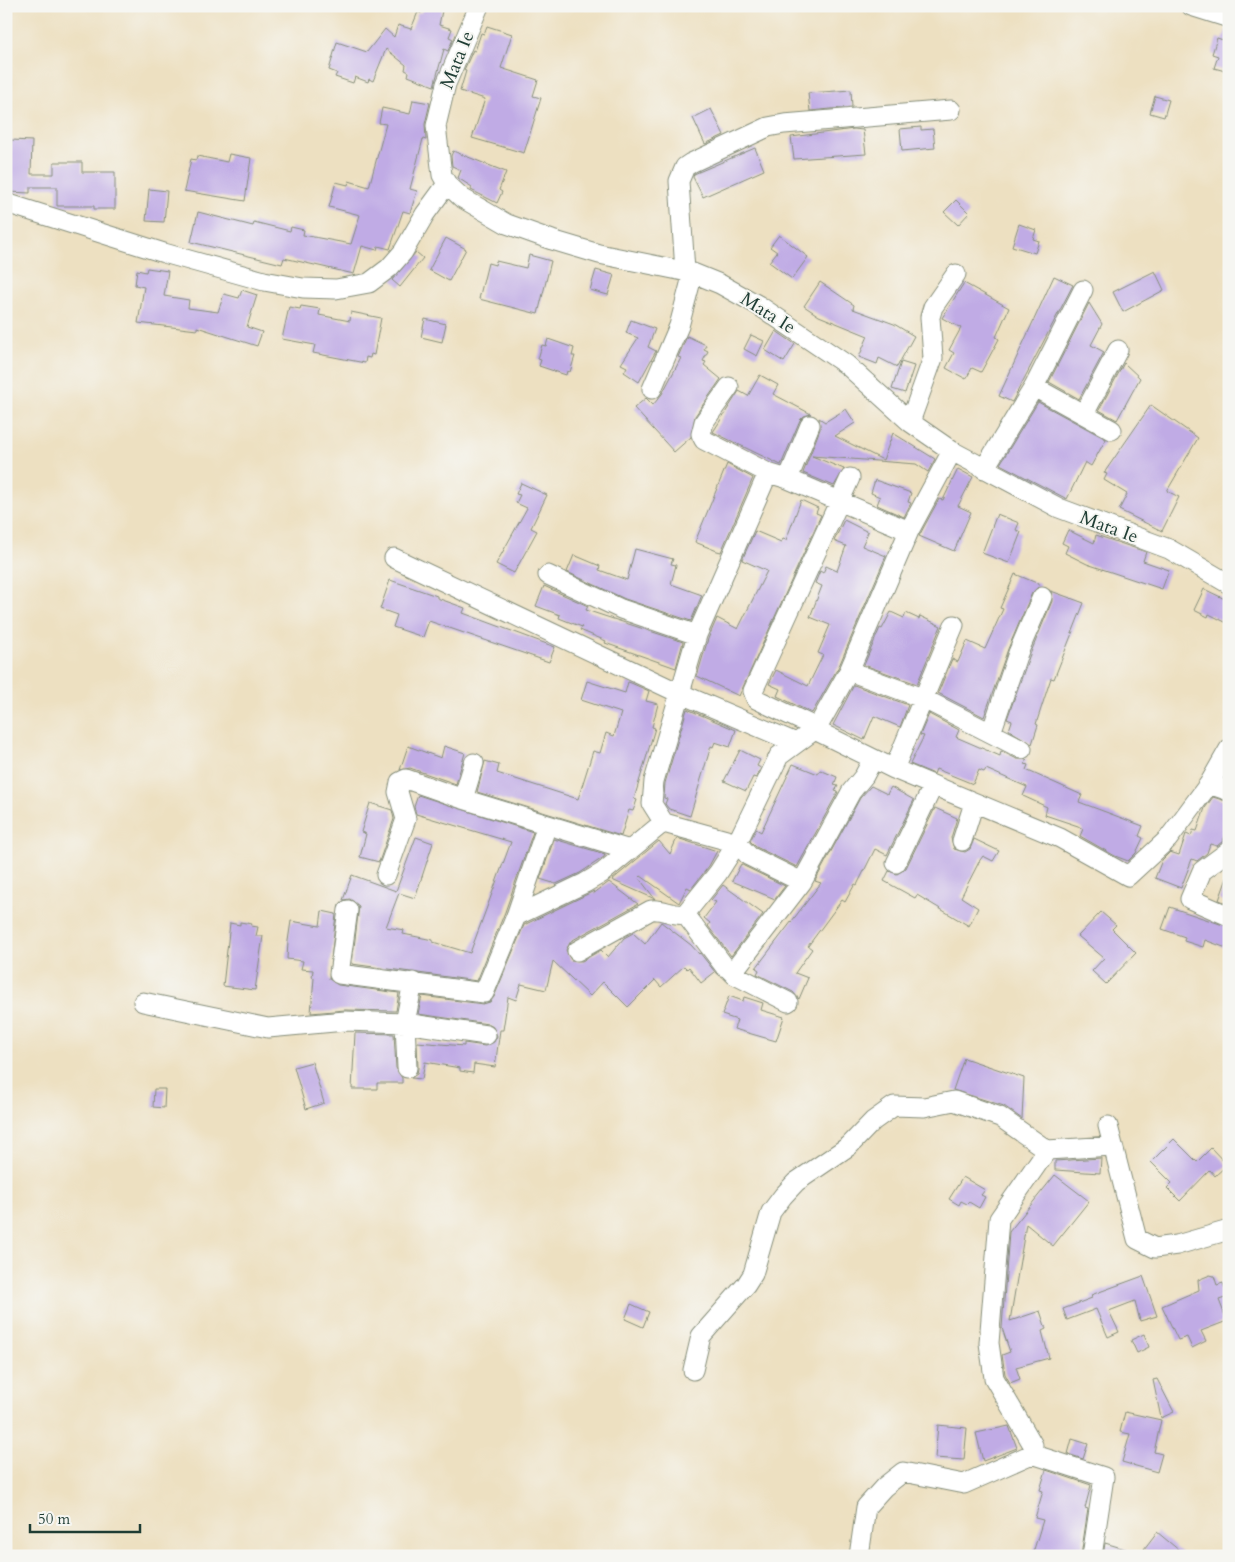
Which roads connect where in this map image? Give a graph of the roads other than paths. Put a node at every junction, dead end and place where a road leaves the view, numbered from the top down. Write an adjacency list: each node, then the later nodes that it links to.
1 (479, 6): 5 (street, Mata Ie)
2 (1191, 6): 3 (street)
3 (1229, 18)
4 (951, 110): 7 (street)
5 (447, 184): 6 (street); 7 (street, Mata Ie)
6 (6, 203)
7 (689, 272): 13 (street); 15 (street, Mata Ie)
8 (956, 274): 15 (street)
9 (1083, 290): 12 (street)
10 (1118, 350): 14 (street)
11 (729, 387): 20 (street)
12 (1034, 387): 14 (street); 19 (street)
13 (652, 389)
14 (1084, 414): 17 (street)
15 (910, 422): 18 (street, Mata Ie)
16 (810, 425): 22 (street)
17 (1112, 430)
18 (952, 451): 19 (street, Mata Ie); 24 (street)
19 (984, 469): 27 (street, Mata Ie)
20 (768, 473): 22 (street); 30 (street)
21 (850, 478): 23 (street)
22 (788, 479): 23 (street)
23 (839, 501): 24 (street); 35 (street)
24 (909, 531): 31 (street)
25 (394, 558): 32 (street)
26 (548, 575): 30 (street)
27 (1229, 584)
28 (1042, 597): 34 (street)
29 (954, 625): 33 (street)
30 (697, 635): 32 (street)
31 (849, 670): 33 (street); 35 (street)
32 (682, 685): 35 (street); 46 (street)
33 (922, 698): 34 (street); 40 (street)
34 (991, 733): 36 (street)
35 (809, 734): 39 (street); 49 (street)
36 (1022, 749)
37 (1229, 749): 41 (street)
38 (474, 763): 44 (street)
39 (869, 766): 40 (street); 54 (street)
40 (894, 769): 42 (street)
41 (1209, 784): 43 (street); 45 (street)
42 (933, 787): 45 (street); 52 (street)
43 (1229, 791)
44 (462, 800): 47 (street); 53 (street)
45 (972, 810): 48 (street)
46 (664, 823): 49 (street); 50 (street)
47 (547, 825): 50 (street); 57 (street)
48 (962, 840)
49 (737, 843): 54 (street); 56 (street)
50 (630, 850): 57 (street)
51 (1229, 851): 58 (street)
52 (896, 863)
53 (386, 876)
54 (802, 882): 60 (street)
55 (348, 910): 61 (street)
56 (685, 914): 59 (street); 60 (street)
57 (516, 916): 61 (street)
58 (1229, 916)
59 (577, 951)
60 (729, 969): 63 (street)
61 (413, 982): 64 (street)
62 (143, 1002): 64 (street)
63 (788, 1002)
64 (405, 1023): 65 (street); 66 (street)
65 (486, 1035)
66 (407, 1068)
67 (1108, 1126): 68 (street)
68 (1112, 1146): 69 (street); 70 (street)
69 (1046, 1150): 71 (street); 72 (street)
70 (1229, 1230)
71 (693, 1370)
72 (1032, 1454): 73 (street); 74 (street)
73 (859, 1556)
74 (1092, 1556)

